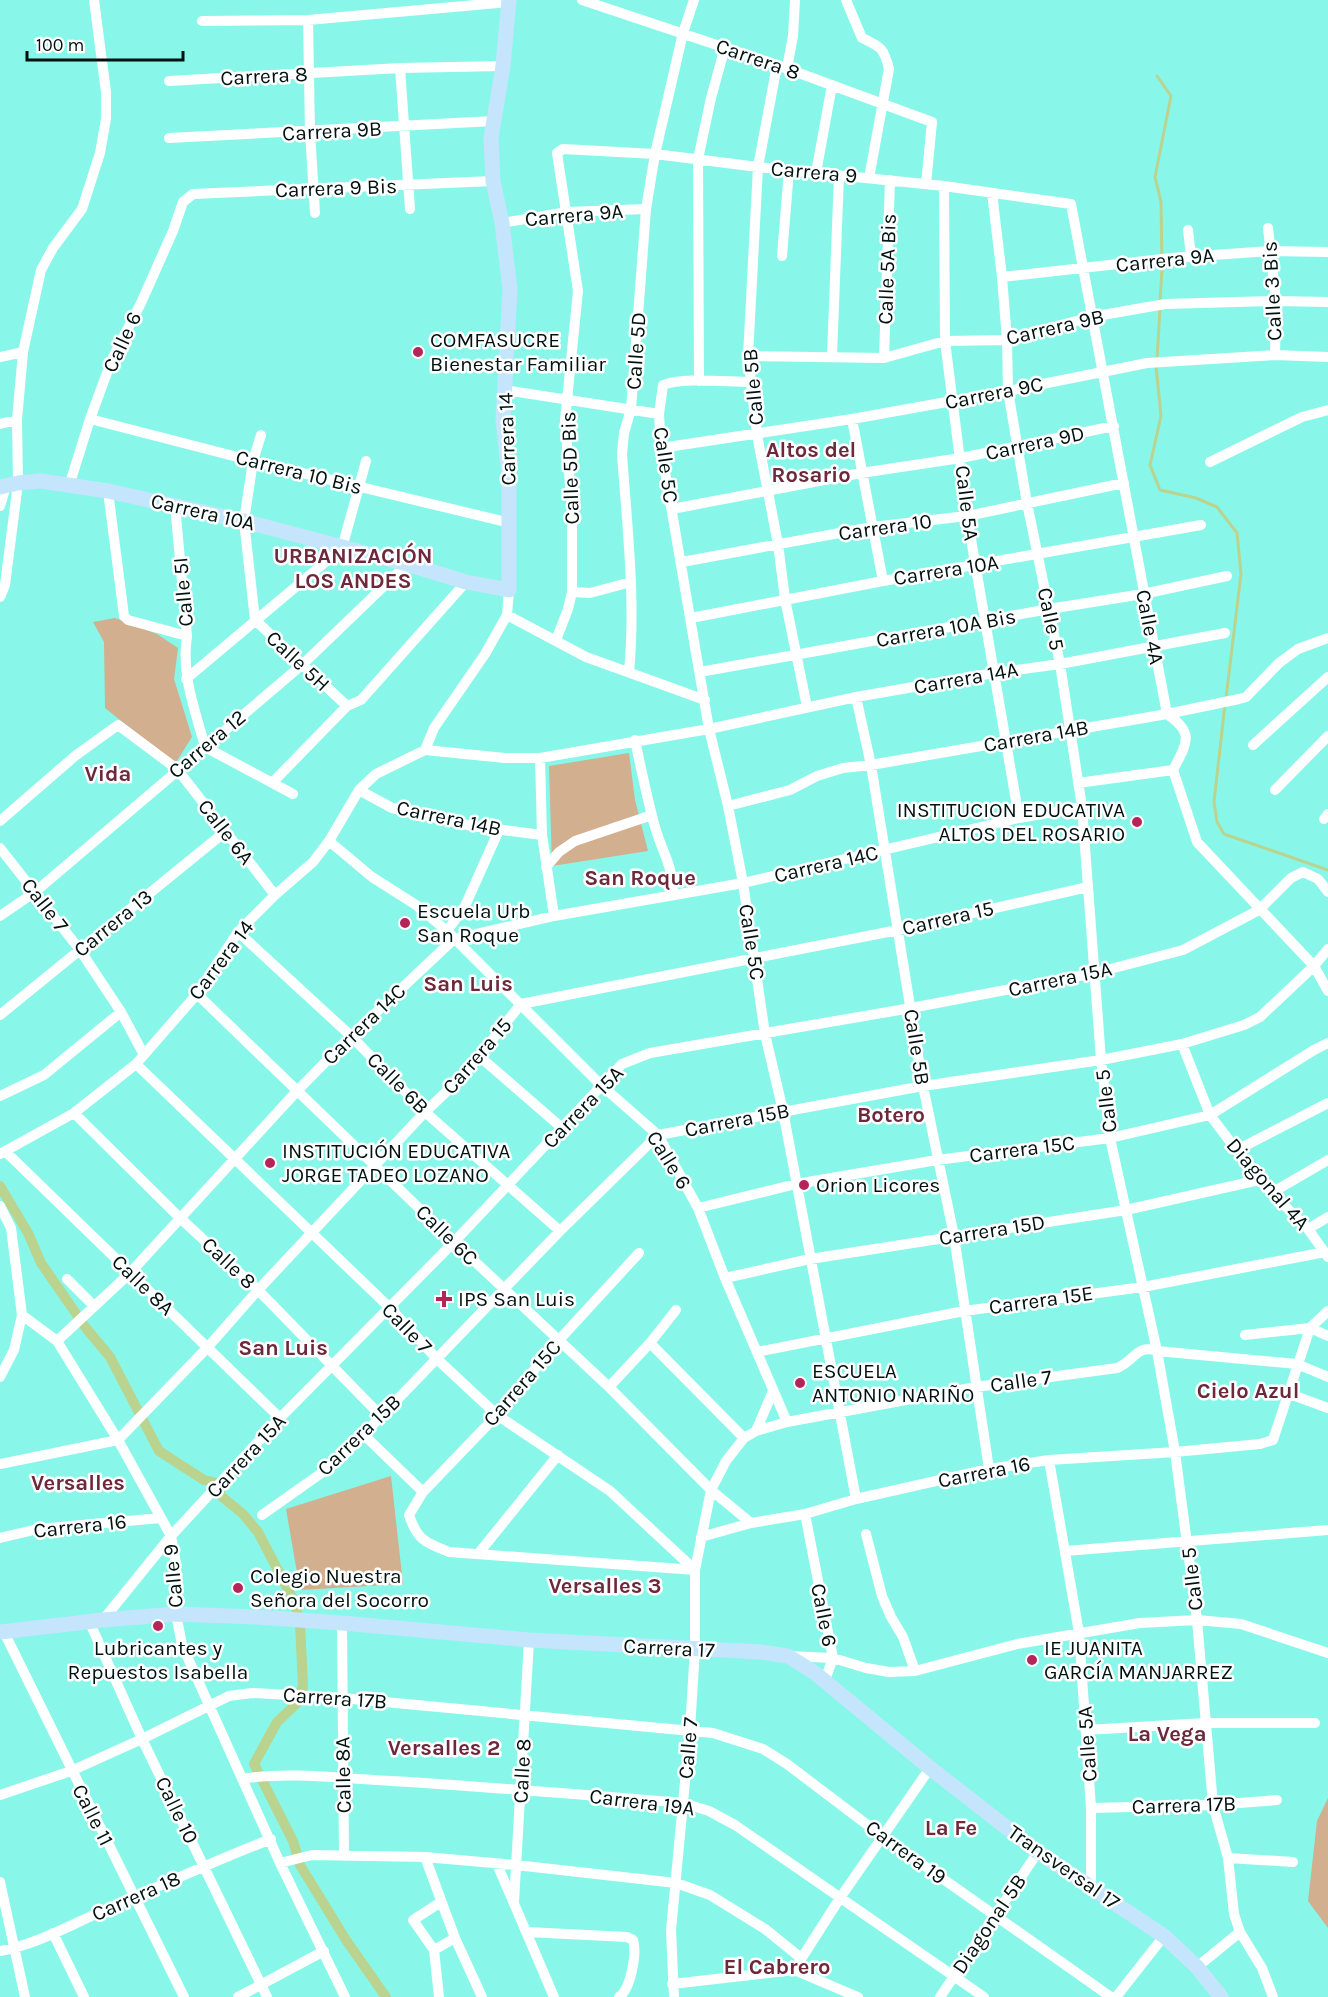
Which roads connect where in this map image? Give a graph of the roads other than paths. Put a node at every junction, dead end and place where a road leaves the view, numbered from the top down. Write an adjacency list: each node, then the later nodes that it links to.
1 (94, 0): 57 (street)
2 (582, 0): 9 (street, Carrera 8)
3 (694, 0): 9 (street, Calle 5D)
4 (795, 0): 12 (street, Calle 5B)
5 (846, 0): 17 (street)
6 (509, 1): 7 (street); 11 (street, Carrera 14)
7 (308, 20): 8 (street); 14 (street)
8 (202, 21)
9 (682, 33): 10 (street, Carrera 8); 23 (street, Calle 5D)
10 (725, 46): 12 (street, Carrera 8); 24 (street)
11 (503, 66): 13 (street, Carrera 8); 18 (street, Carrera 14)
12 (782, 66): 16 (street, Carrera 8); 25 (street, Calle 5B)
13 (400, 68): 14 (street, Carrera 8); 19 (street)
14 (309, 74): 15 (street, Carrera 8); 20 (street)
15 (169, 81)
16 (832, 85): 17 (street, Carrera 8); 27 (street)
17 (882, 104): 29 (street); 32 (street, Carrera 8)
18 (494, 121): 19 (street, Carrera 9B); 31 (street, Carrera 14)
19 (405, 127): 20 (street, Carrera 9B); 33 (street)
20 (310, 132): 21 (street, Carrera 9B); 35 (street)
21 (169, 138)
22 (557, 153): 23 (street, Carrera 9); 41 (street, Calle 5D Bis)
23 (655, 154): 24 (street, Carrera 9); 40 (street, Calle 5D)
24 (698, 159): 25 (street, Carrera 9); 65 (street)
25 (758, 167): 26 (street, Carrera 9); 59 (street, Calle 5B)
26 (789, 170): 27 (street, Carrera 9); 48 (street)
27 (816, 173): 28 (street, Carrera 9)
28 (838, 175): 29 (street, Carrera 9); 60 (street)
29 (869, 177): 30 (street, Carrera 9)
30 (890, 180): 32 (street, Carrera 9); 63 (street, Calle 5A Bis)
31 (493, 181): 33 (street, Carrera 9 Bis); 43 (street, Carrera 14)
32 (926, 184): 34 (street, Carrera 9)
33 (409, 186): 35 (street, Carrera 9 Bis); 39 (street)
34 (944, 186): 36 (street, Carrera 9); 56 (street, Calle 5A)
35 (314, 189): 37 (street, Carrera 9 Bis); 42 (street)
36 (992, 193): 38 (street, Carrera 9); 51 (street, Calle 5)
37 (183, 202): 74 (street, Calle 6)
38 (1071, 204): 50 (street, Calle 4A)
39 (410, 209)
40 (646, 209): 41 (street, Carrera 9A); 71 (street, Calle 5D)
41 (567, 212): 43 (street, Carrera 9A); 69 (street, Calle 5D Bis)
42 (315, 213)
43 (502, 223): 67 (street, Carrera 14)
44 (1268, 228): 46 (street, Calle 3 Bis)
45 (1188, 230): 49 (street)
46 (1270, 251): 47 (street, Carrera 9A); 49 (street, Carrera 9A); 52 (street, Calle 3 Bis)
47 (1328, 252)
48 (782, 256)
49 (1191, 256): 50 (street, Carrera 9A)
50 (1084, 269): 51 (street, Carrera 9A); 54 (street, Calle 4A)
51 (1002, 277): 55 (street, Calle 5)
52 (1276, 301): 53 (street, Carrera 9B); 54 (street, Carrera 9B); 58 (street, Calle 3 Bis)
53 (1328, 302)
54 (1091, 317): 55 (street, Carrera 9B); 64 (street, Calle 4A)
55 (1007, 340): 56 (street, Carrera 9B); 68 (street, Calle 5)
56 (945, 341): 63 (street, Carrera 9B); 70 (street, Calle 5A)
57 (23, 352): 61 (street); 76 (street)
58 (1275, 355): 62 (street, Carrera 9C); 64 (street, Carrera 9C)
59 (748, 356): 60 (street, Carrera 9B); 66 (street, Calle 5B)
60 (832, 356): 63 (street, Carrera 9B)
61 (0, 357)
62 (1328, 357)
63 (884, 358)
64 (1104, 370): 68 (street, Carrera 9C); 78 (street, Calle 4A)
65 (699, 381): 66 (street); 73 (street, Calle 5C)
66 (750, 382): 80 (street, Calle 5B)
67 (505, 390): 69 (street); 100 (street, Carrera 14)
68 (1008, 391): 70 (street, Carrera 9C); 81 (street, Calle 5)
69 (568, 400): 71 (street); 115 (street, Calle 5D Bis)
70 (953, 401): 75 (street, Carrera 9C); 83 (street, Calle 5A)
71 (631, 409): 73 (street); 113 (street, Calle 5D)
72 (1328, 410): 86 (street)
73 (659, 414): 82 (street, Calle 5C)
74 (90, 419): 85 (street, Carrera 10 Bis); 90 (street, Calle 6)
75 (852, 419): 80 (street, Carrera 9C); 87 (street)
76 (17, 420): 77 (street); 89 (street)
77 (0, 424)
78 (1114, 426): 81 (street, Carrera 9D); 88 (street, Calle 4A)
79 (261, 435): 85 (street, Calle 5H)
80 (757, 435): 82 (street, Carrera 9C); 92 (street, Calle 5B)
81 (1017, 447): 83 (street, Carrera 9D); 94 (street, Calle 5)
82 (662, 448): 97 (street, Calle 5C)
83 (961, 458): 87 (street, Carrera 9D); 98 (street, Calle 5A)
84 (366, 461): 91 (street)
85 (253, 462): 91 (street, Carrera 10 Bis); 99 (street, Calle 5H)
86 (1210, 462)
87 (861, 473): 92 (street, Carrera 9D); 102 (street)
88 (1124, 483): 94 (street, Carrera 10); 103 (street, Calle 4A)
89 (8, 485): 90 (street, Carrera 10A); 96 (street); 117 (street)
90 (69, 486): 93 (street, Carrera 10A)
91 (358, 487): 100 (street, Carrera 10 Bis); 105 (street)
92 (767, 490): 97 (street, Carrera 9D); 104 (street, Calle 5B)
93 (108, 491): 95 (street, Carrera 10A); 125 (street)
94 (1027, 502): 98 (street, Carrera 10); 106 (street, Calle 5)
95 (175, 505): 99 (street, Carrera 10A); 125 (street, Calle 5I)
96 (0, 506)
97 (672, 509): 107 (street, Calle 5C)
98 (967, 516): 102 (street, Carrera 10); 109 (street, Calle 5A)
99 (244, 521): 105 (street, Carrera 10A); 122 (street, Calle 5H)
100 (510, 523): 114 (street, Carrera 14)
101 (1201, 525): 103 (street, Carrera 10A)
102 (872, 527): 104 (street, Carrera 10); 111 (street)
103 (1134, 537): 106 (street, Carrera 10A); 116 (street, Calle 4A)
104 (778, 544): 107 (street, Carrera 10); 118 (street, Calle 5B)
105 (342, 548): 108 (street, Carrera 10A); 122 (street)
106 (1037, 555): 109 (street, Carrera 10A); 119 (street, Calle 5)
107 (682, 562): 121 (street, Calle 5C)
108 (407, 564): 112 (street, Carrera 10A); 130 (street, Carrera 12)
109 (976, 566): 111 (street, Carrera 10A); 123 (street, Calle 5A)
110 (1227, 576): 116 (street, Carrera 10A Bis)
111 (883, 581): 118 (street, Carrera 10A)
112 (466, 582): 114 (street, Carrera 10A); 139 (street)
113 (631, 582): 115 (street); 132 (street, Calle 5D)
114 (509, 590): 120 (street, Carrera 14)
115 (572, 592): 127 (street, Calle 5D Bis)
116 (1143, 594): 119 (street, Carrera 10A Bis); 128 (street, Calle 4A)
117 (0, 597)
118 (785, 599): 121 (street, Carrera 10A); 129 (street, Calle 5B)
119 (1049, 609): 123 (street, Carrera 10A Bis); 131 (street, Calle 5)
120 (507, 615): 127 (street); 149 (street, Carrera 14)
121 (691, 618): 133 (street, Calle 5C)
122 (255, 620): 130 (street, Calle 5H); 136 (street)
123 (985, 621): 129 (street, Carrera 10A Bis); 134 (street, Calle 5A)
124 (1225, 633): 128 (street, Carrera 14A)
125 (187, 636): 136 (street, Calle 5I)
126 (1328, 638): 141 (street, Carrera 14B)
127 (556, 640): 132 (street)
128 (1153, 645): 131 (street, Carrera 14A); 141 (street, Calle 4A)
129 (796, 655): 133 (street, Carrera 10A Bis); 140 (street, Calle 5B)
130 (303, 664): 139 (street, Calle 5H); 148 (street, Carrera 12)
131 (1060, 664): 134 (street, Carrera 14A); 143 (street, Calle 5)
132 (629, 672): 138 (street)
133 (700, 672): 138 (street, Calle 5C)
134 (994, 673): 137 (street, Carrera 14A); 146 (street, Calle 5A)
135 (1328, 677): 147 (street)
136 (186, 679): 148 (street)
137 (856, 697): 140 (street, Carrera 14A); 151 (street, Calle 5B)
138 (705, 700): 142 (street, Calle 5C)
139 (347, 706): 154 (street)
140 (807, 707): 142 (street, Carrera 14A)
141 (1167, 714): 143 (street, Carrera 14B); 153 (street, Calle 4A)
142 (709, 729): 145 (street); 159 (street, Calle 5C)
143 (1070, 729): 146 (street, Carrera 14B); 155 (street, Calle 5)
144 (1328, 736): 157 (street)
145 (635, 740): 150 (street); 161 (street)
146 (1006, 740): 151 (street, Carrera 14B); 162 (street, Calle 5A)
147 (1253, 745)
148 (205, 747): 152 (street, Carrera 12); 154 (street)
149 (425, 750): 150 (street); 156 (street, Carrera 14)
150 (540, 758): 166 (street)
151 (871, 765): 159 (street, Carrera 14B); 169 (street, Calle 5B)
152 (177, 770): 163 (street, Calle 6A); 165 (street, Calle 6A); 173 (street, Carrera 12)
153 (1173, 770): 155 (street); 177 (street)
154 (272, 783): 158 (street)
155 (1078, 783): 160 (street, Calle 5)
156 (359, 790): 164 (street, Carrera 14B); 167 (street, Carrera 14)
157 (1275, 790)
158 (293, 794)
159 (728, 806): 171 (street, Calle 5C)
160 (1082, 807): 162 (street, Carrera 14C); 172 (street, Calle 5)
161 (652, 815): 170 (street); 176 (street)
162 (1019, 818): 169 (street, Carrera 14C)
163 (0, 821)
164 (498, 830): 166 (street, Carrera 14B); 182 (street)
165 (226, 831): 175 (street, Calle 6A); 184 (street, Carrera 13)
166 (542, 835): 170 (street)
167 (329, 841): 175 (street, Carrera 14); 182 (street, Calle 6)
168 (0, 848): 173 (street, Calle 7)
169 (885, 851): 171 (street, Carrera 14C); 180 (street, Calle 5B)
170 (546, 867): 179 (street)
171 (743, 883): 176 (street, Carrera 14C); 185 (street, Calle 5C)
172 (1088, 887): 180 (street, Carrera 15); 187 (street, Calle 5)
173 (34, 892): 178 (street, Carrera 12); 184 (street, Calle 7)
174 (1328, 892): 177 (street, Carrera 15A)
175 (275, 894): 181 (street, Carrera 14)
176 (673, 894): 179 (street, Carrera 14C)
177 (1259, 910): 186 (street); 187 (street, Carrera 15A)
178 (0, 916)
179 (554, 916): 182 (street, Carrera 14C)
180 (898, 930): 185 (street, Carrera 15); 191 (street, Calle 5B)
181 (238, 932): 189 (street, Carrera 14); 195 (street, Calle 6B)
182 (450, 935): 190 (street, Calle 6); 195 (street, Carrera 14C)
183 (1328, 949): 186 (street, Carrera 15B)
184 (80, 950): 192 (street, Calle 7); 193 (street, Carrera 13)
185 (755, 957): 190 (street, Carrera 15); 194 (street, Calle 5C)
186 (1314, 966): 188 (street); 197 (street, Carrera 15B)
187 (1095, 973): 191 (street, Carrera 15A); 200 (street, Calle 5)
188 (1328, 991)
189 (197, 994): 199 (street, Carrera 14); 203 (street, Calle 6C)
190 (521, 1004): 198 (street, Carrera 15); 201 (street, Calle 6)
191 (911, 1008): 194 (street, Carrera 15A); 202 (street, Calle 5B)
192 (121, 1012): 199 (street, Calle 7); 204 (street)
193 (0, 1016)
194 (765, 1034): 201 (street, Carrera 15A); 206 (street, Calle 5C)
195 (351, 1036): 203 (street, Carrera 14C); 207 (street, Calle 6B)
196 (1328, 1043): 209 (street, Carrera 15C)
197 (1182, 1044): 200 (street, Carrera 15B); 209 (street, Diagonal 4A)
198 (479, 1056): 207 (street, Carrera 15); 210 (street)
199 (140, 1060): 208 (street, Carrera 14); 215 (street, Calle 7)
200 (1101, 1060): 202 (street, Carrera 15B); 212 (street, Calle 5)
201 (601, 1085): 210 (street, Carrera 15A); 211 (street, Calle 6)
202 (923, 1086): 206 (street, Carrera 15B); 216 (street, Calle 5B)
203 (297, 1091): 215 (street, Carrera 14C); 218 (street, Calle 6C)
204 (0, 1096)
205 (1328, 1103): 213 (street)
206 (783, 1111): 211 (street, Carrera 15B); 220 (street, Calle 5C)
207 (425, 1112): 218 (street, Carrera 15); 221 (street, Calle 6B)
208 (74, 1113): 214 (street, Carrera 14); 226 (street, Calle 8)
209 (1210, 1115): 212 (street, Carrera 15C); 213 (street, Diagonal 4A)
210 (562, 1128): 221 (street, Carrera 15A)
211 (658, 1135): 224 (street, Calle 6); 229 (street, Carrera 15B)
212 (1110, 1138): 216 (street, Carrera 15C); 225 (street, Calle 5)
213 (1237, 1150): 219 (street, Diagonal 4A)
214 (3, 1153): 236 (street, Calle 8A)
215 (234, 1159): 226 (street, Carrera 14C); 230 (street, Calle 7)
216 (937, 1160): 220 (street, Carrera 15C); 231 (street, Calle 5B)
217 (1328, 1160): 222 (street)
218 (375, 1167): 230 (street, Carrera 15); 232 (street, Calle 6C)
219 (1259, 1180): 222 (street, Diagonal 4A); 225 (street, Carrera 15D)
220 (796, 1184): 224 (street, Carrera 15C); 235 (street, Calle 5C)
221 (508, 1185): 229 (street, Calle 6B); 232 (street, Carrera 15A)
222 (1273, 1192): 228 (street, Diagonal 4A)
223 (0, 1206): 247 (street)
224 (698, 1208): 237 (street, Calle 6)
225 (1126, 1210): 231 (street, Carrera 15D); 239 (street, Calle 5)
226 (180, 1217): 236 (street, Carrera 14C); 240 (street, Calle 8)
227 (1328, 1217): 228 (street)
228 (1308, 1229): 234 (street, Diagonal 4A)
229 (560, 1232): 241 (street, Carrera 15B)
230 (311, 1234): 240 (street, Carrera 15); 243 (street, Calle 7)
231 (954, 1236): 235 (street, Carrera 15D); 245 (street, Calle 5B)
232 (454, 1242): 241 (street, Calle 6C); 243 (street, Carrera 15A)
233 (639, 1253): 253 (street, Carrera 15C)
234 (1326, 1254): 239 (street, Carrera 15E)
235 (810, 1259): 237 (street, Carrera 15D); 251 (street, Calle 5C)
236 (130, 1273): 242 (street, Carrera 14C); 255 (street, Calle 8A)
237 (725, 1278): 257 (street, Calle 6)
238 (66, 1279): 242 (street)
239 (1143, 1287): 245 (street, Carrera 15E); 256 (street, Calle 5)
240 (258, 1290): 255 (street, Carrera 15); 260 (street, Calle 8)
241 (504, 1290): 253 (street, Calle 6C); 258 (street, Carrera 15B)
242 (94, 1306): 252 (street, Carrera 14C)
243 (390, 1308): 258 (street, Calle 7); 260 (street, Carrera 15A)
244 (675, 1311): 254 (street)
245 (964, 1311): 251 (street, Carrera 15E); 264 (street, Calle 5B)
246 (1328, 1311): 248 (street)
247 (22, 1315): 252 (street, Calle 9); 261 (street)
248 (1310, 1328): 249 (street); 250 (street); 259 (street)
249 (1245, 1335)
250 (1328, 1336)
251 (824, 1338): 257 (street, Carrera 15E); 268 (street, Calle 5C)
252 (57, 1341): 276 (street, Calle 9)
253 (558, 1341): 263 (street, Calle 6C); 269 (street, Carrera 15C)
254 (650, 1343): 263 (street); 275 (street)
255 (207, 1348): 271 (street, Calle 8A); 276 (street, Carrera 15)
256 (1157, 1351): 259 (street, Calle 7); 264 (street, Calle 7); 277 (street, Calle 5)
257 (757, 1352): 265 (street, Calle 6)
258 (437, 1359): 269 (street, Calle 7); 270 (street, Carrera 15B)
259 (1297, 1364): 262 (street, Calle 7); 266 (street)
260 (332, 1366): 270 (street, Calle 8); 271 (street, Carrera 15A)
261 (0, 1377)
262 (1328, 1377)
263 (609, 1387): 282 (street, Calle 6C)
264 (976, 1388): 268 (street, Calle 7); 281 (street, Calle 5B)
265 (772, 1391): 272 (street, Calle 6); 273 (street)
266 (1287, 1393): 267 (street); 277 (street, Carrera 16)
267 (1328, 1408)
268 (840, 1412): 272 (street, Calle 7); 284 (street, Calle 5C)
269 (497, 1414): 278 (street, Calle 7); 283 (street, Carrera 15C)
270 (381, 1416): 274 (street, Carrera 15B)
271 (280, 1418): 291 (street, Carrera 15A)
272 (788, 1422): 273 (street, Calle 7)
273 (756, 1431): 275 (street, Calle 7)
274 (363, 1434): 283 (street); 286 (street, Carrera 15B)
275 (744, 1438): 282 (street, Calle 7)
276 (118, 1440): 280 (street); 287 (street, Calle 9)
277 (1175, 1452): 279 (street, Carrera 16); 294 (street, Calle 5)
278 (558, 1455): 296 (street); 297 (street, Calle 7)
279 (1048, 1460): 281 (street, Carrera 16); 295 (street, Calle 5A)
280 (0, 1464)
281 (989, 1468): 284 (street, Carrera 16)
282 (711, 1490): 288 (street, Calle 6C); 292 (street, Calle 7)
283 (423, 1492): 296 (street, Carrera 15C)
284 (856, 1499): 285 (street, Carrera 16)
285 (805, 1514): 288 (street, Carrera 16); 308 (street, Calle 6)
286 (262, 1515)
287 (161, 1518): 291 (street, Calle 9); 293 (street, Carrera 16)
288 (751, 1523): 292 (street, Carrera 16)
289 (1328, 1530): 294 (street)
290 (866, 1534): 309 (street)
291 (171, 1536): 298 (street, Calle 9); 300 (street, Carrera 15A)
292 (701, 1537): 297 (street, Calle 7)
293 (0, 1538)
294 (1187, 1542): 295 (street); 299 (street, Calle 5)
295 (1065, 1551): 303 (street, Calle 5A)
296 (478, 1554): 297 (street)
297 (696, 1570): 305 (street, Calle 7)
298 (176, 1614): 300 (street, Carrera 17); 301 (street, Carrera 17); 312 (street, Calle 9)
299 (1197, 1620): 303 (street, Carrera 17); 306 (street, Carrera 17); 314 (street, Calle 5)
300 (96, 1621): 302 (street, Carrera 17); 318 (street, Calle 10)
301 (342, 1623): 304 (street, Carrera 17); 311 (street, Calle 8A)
302 (2, 1632): 320 (street, Calle 11)
303 (1079, 1633): 309 (street, Carrera 17); 317 (street, Calle 5A)
304 (529, 1640): 305 (street, Carrera 17); 313 (street, Calle 8)
305 (695, 1649): 307 (street, Carrera 17); 316 (street, Calle 7)
306 (1328, 1653)
307 (788, 1656): 308 (street, Carrera 17); 310 (street, Transversal 17)
308 (833, 1659): 309 (street, Carrera 17); 310 (street, Calle 6)
309 (915, 1671)
310 (825, 1680): 319 (street, Transversal 17)
311 (342, 1698): 312 (street, Carrera 17B); 313 (street, Carrera 17B); 322 (street, Calle 8A)
312 (209, 1704): 318 (street, Carrera 17B); 321 (street, Calle 9)
313 (525, 1714): 316 (street, Carrera 17B); 323 (street, Calle 8)
314 (1205, 1723): 315 (street); 317 (street); 327 (street, Calle 5)
315 (1315, 1723)
316 (690, 1729): 326 (street, Calle 7); 329 (street, Carrera 19)
317 (1086, 1730): 328 (street, Calle 5A)
318 (142, 1739): 320 (street, Carrera 17B); 338 (street, Calle 10)
319 (930, 1768): 329 (street); 331 (street, Transversal 17)
320 (71, 1771): 324 (street, Carrera 17B); 343 (street, Calle 11)
321 (242, 1779): 322 (street, Carrera 19A); 330 (street, Calle 9)
322 (342, 1779): 323 (street, Carrera 19A); 332 (street, Calle 8A)
323 (521, 1789): 326 (street, Carrera 19A); 339 (street, Calle 8)
324 (0, 1796)
325 (1277, 1800): 327 (street, Carrera 17B)
326 (683, 1803): 341 (street, Calle 7); 344 (street, Carrera 19A)
327 (1213, 1805): 328 (street, Carrera 17B); 334 (street, Calle 5)
328 (1090, 1808): 342 (street, Calle 5A)
329 (882, 1836): 344 (street); 347 (street, Carrera 19)
330 (271, 1839): 336 (street, Calle 9); 338 (street, Carrera 18)
331 (1038, 1852): 342 (street, Transversal 17); 347 (street, Diagonal 5B)
332 (344, 1856): 333 (street); 336 (street)
333 (425, 1857): 337 (street); 345 (street)
334 (1228, 1858): 335 (street); 349 (street, Calle 5)
335 (1293, 1862)
336 (280, 1863): 356 (street, Calle 9)
337 (497, 1864): 339 (street); 346 (street, Calle 8)
338 (204, 1865): 343 (street, Carrera 18); 362 (street, Calle 10)
339 (516, 1865): 341 (street); 346 (street, Calle 8)
340 (0, 1882): 353 (street)
341 (676, 1883): 357 (street); 361 (street, Calle 7)
342 (1091, 1886): 351 (street, Transversal 17)
343 (135, 1897): 350 (street, Carrera 18); 366 (street, Calle 11)
344 (840, 1898): 357 (street); 360 (street, Carrera 19A)
345 (441, 1902): 352 (street); 354 (street)
346 (514, 1902): 348 (street, Calle 8)
347 (996, 1916): 360 (street, Diagonal 5B); 377 (street, Carrera 19)
348 (527, 1932): 363 (street); 372 (street, Calle 8)
349 (1240, 1932): 358 (street); 379 (street, Calle 5)
350 (53, 1933): 353 (street, Carrera 18); 365 (street)
351 (1164, 1936): 358 (street, Transversal 17); 377 (street)
352 (455, 1938): 354 (street); 371 (street)
353 (15, 1948): 355 (street, Carrera 18); 364 (street)
354 (434, 1950): 370 (street)
355 (0, 1951)
356 (324, 1951): 362 (street); 369 (street, Calle 9)
357 (801, 1958): 359 (street)
358 (1197, 1967): 378 (street, Transversal 17)
359 (794, 1970): 361 (street); 374 (street)
360 (954, 1976): 375 (street, Diagonal 5B); 376 (street, Carrera 19A)
361 (672, 1984): 373 (street, Calle 7)
362 (261, 1985): 367 (street); 368 (street, Calle 10)
363 (622, 1995)
364 (25, 1997)
365 (84, 1997)
366 (184, 1997)
367 (238, 1997)
368 (267, 1997)
369 (345, 1997)
370 (439, 1997)
371 (482, 1997)
372 (554, 1997)
373 (674, 1997)
374 (858, 1997)
375 (940, 1997)
376 (984, 1997)
377 (1114, 1997)
378 (1221, 1997)
379 (1273, 1997)

